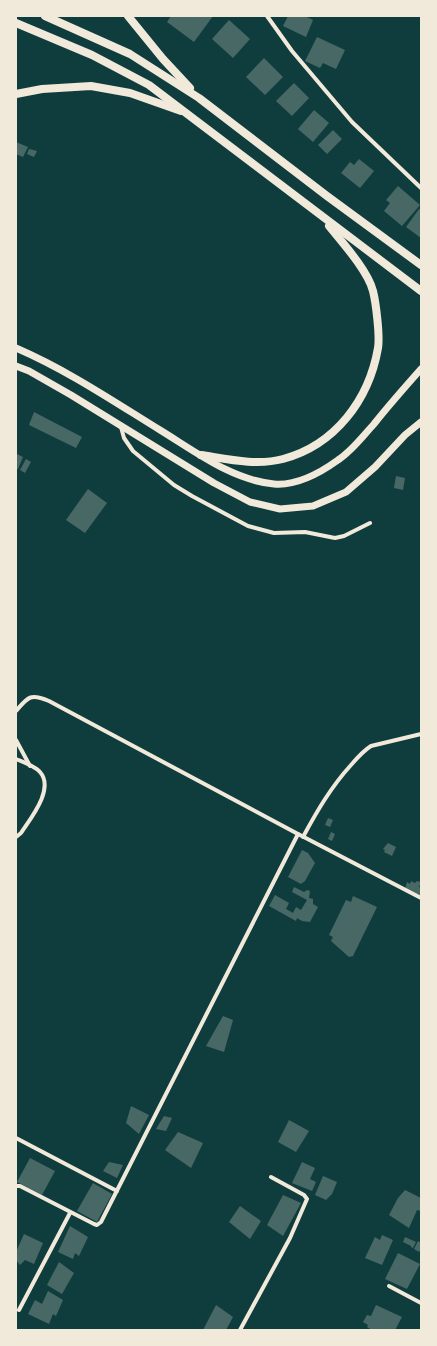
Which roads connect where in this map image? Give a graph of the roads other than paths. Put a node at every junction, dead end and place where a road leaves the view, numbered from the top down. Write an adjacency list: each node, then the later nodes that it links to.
1 (45, 16): 6 (highway)
2 (128, 16): 6 (highway)
3 (267, 16): 8 (street)
4 (16, 23): 7 (highway)
5 (16, 94): 7 (highway)
6 (199, 98): 10 (highway)
7 (189, 114): 9 (highway)
8 (421, 188)
9 (321, 216): 11 (highway); 17 (highway)
10 (421, 265)
11 (421, 291)
12 (16, 348): 17 (main road)
13 (16, 366): 16 (main road)
14 (421, 369): 17 (main road)
15 (421, 422): 16 (main road)
16 (121, 427): 18 (street)
17 (201, 455)
18 (370, 524)
19 (16, 712): 24 (street)
20 (421, 734): 26 (street)
21 (16, 740): 23 (street)
22 (16, 758): 23 (street)
23 (30, 766): 25 (street)
24 (298, 834): 26 (street); 31 (street)
25 (16, 837)
26 (303, 837): 27 (street)
27 (421, 898)
28 (16, 1138): 31 (street)
29 (271, 1177): 36 (street)
30 (16, 1186): 32 (street)
31 (117, 1191): 32 (street)
32 (70, 1213): 35 (street)
33 (389, 1286): 34 (street)
34 (421, 1303)
35 (19, 1310)
36 (240, 1330)

